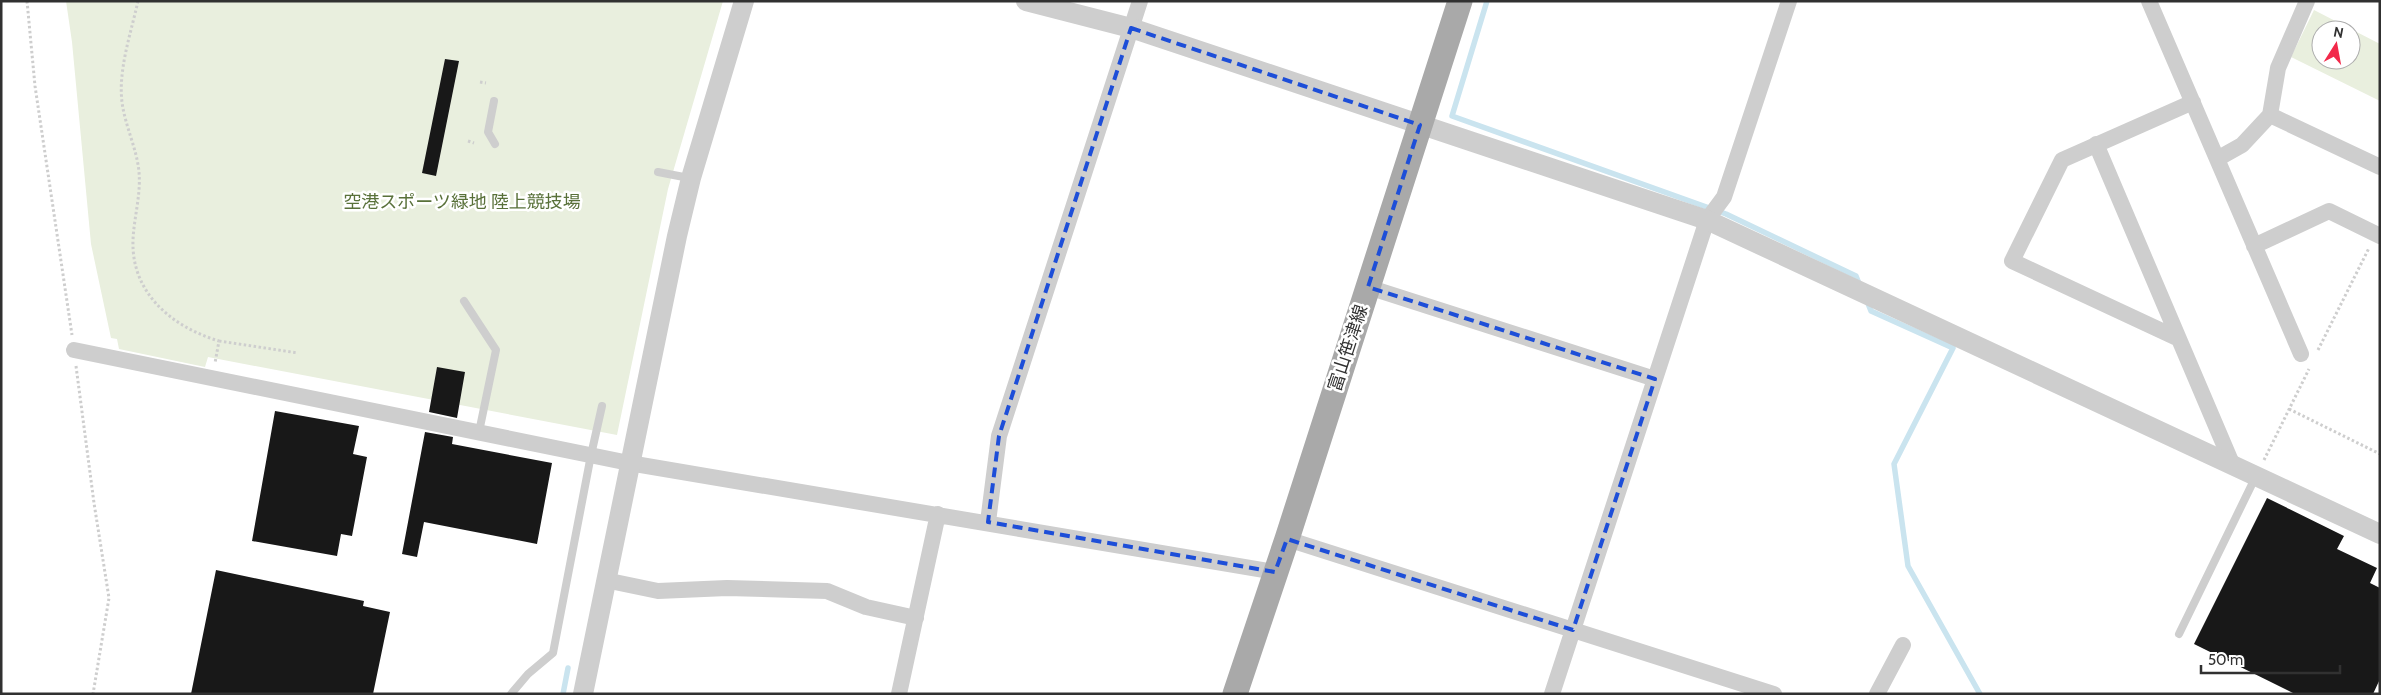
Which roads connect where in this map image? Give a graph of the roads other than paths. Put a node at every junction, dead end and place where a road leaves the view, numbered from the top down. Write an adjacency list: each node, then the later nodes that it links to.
1 (744, 1): 18 (street)
2 (1026, 1): 8 (street)
3 (1140, 1): 8 (street)
4 (1460, 1): 12 (main road, 富山笹津線)
5 (1789, 1): 19 (street)
6 (2149, 1): 10 (street)
7 (2307, 1): 11 (street)
8 (1131, 28): 12 (street); 35 (street)
9 (494, 101): 13 (lane)
10 (2193, 102): 14 (street); 15 (street)
11 (2270, 115): 15 (street); 16 (street)
12 (1420, 126): 19 (street); 22 (main road, 富山笹津線)
13 (495, 144)
14 (2096, 144): 24 (street); 24 (street)
15 (2217, 159): 21 (street)
16 (2380, 167)
17 (658, 172): 18 (lane)
18 (691, 178): 31 (street)
19 (1707, 220): 27 (street); 32 (street)
20 (2380, 236): 21 (street)
21 (2254, 246): 26 (street)
22 (1368, 287): 27 (street); 37 (main road, 富山笹津線)
23 (464, 301): 29 (lane)
24 (2177, 338): 32 (street)
25 (74, 350): 29 (street)
26 (2301, 354)
27 (1655, 379): 41 (street)
28 (602, 406): 30 (lane)
29 (479, 432): 30 (street)
30 (591, 455): 31 (street); 44 (lane)
31 (629, 463): 34 (street); 39 (street)
32 (2233, 466): 33 (street)
33 (2256, 476): 36 (street); 42 (lane)
34 (938, 514): 35 (street); 40 (street)
35 (988, 522): 38 (street)
36 (2380, 534)
37 (1287, 539): 38 (main road, 富山笹津線); 41 (street)
38 (1275, 572): 47 (main road, 富山笹津線)
39 (605, 580): 40 (street); 45 (street)
40 (916, 618): 46 (street)
41 (1573, 630): 48 (street); 49 (street)
42 (2179, 634)
43 (1903, 646): 50 (street)
44 (511, 694)
45 (583, 694)
46 (899, 694)
47 (1235, 694)
48 (1552, 694)
49 (1774, 694)
50 (1877, 694)

